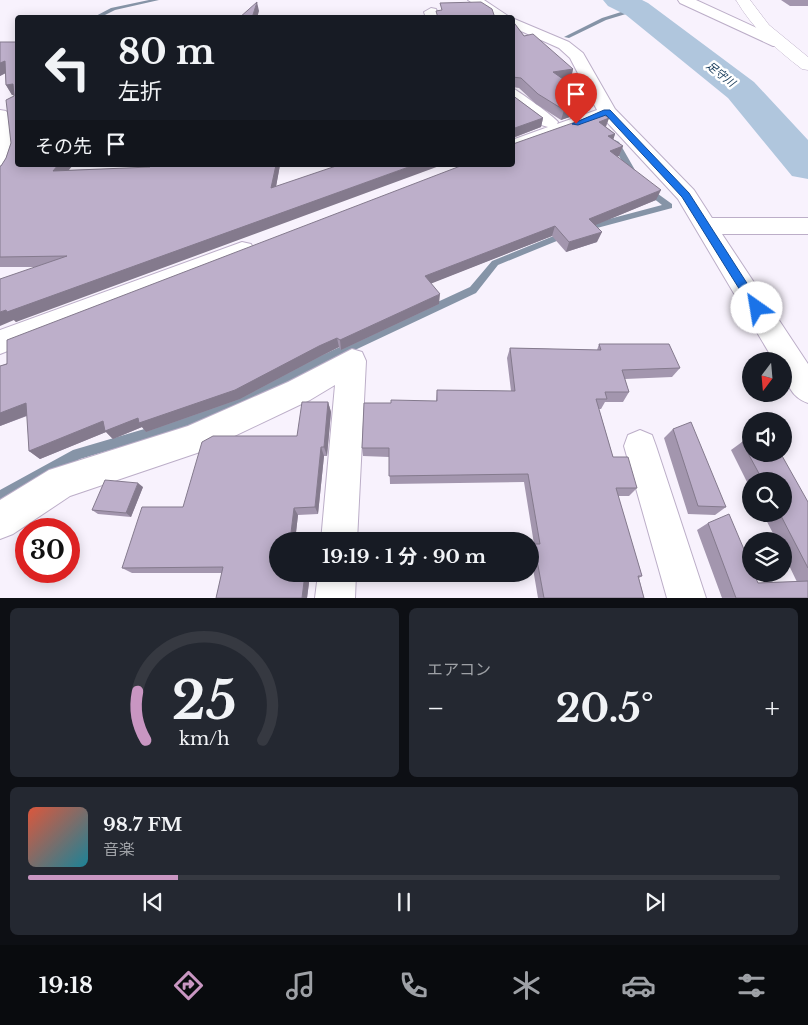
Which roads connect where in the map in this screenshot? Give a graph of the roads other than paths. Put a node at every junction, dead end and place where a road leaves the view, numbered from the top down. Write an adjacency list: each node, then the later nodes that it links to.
1 (475, 0): 4 (street)
2 (685, 0): 6 (street)
3 (743, 0): 6 (main road)
4 (499, 15)
5 (515, 23): 10 (street)
6 (778, 43): 7 (main road)
7 (808, 65)
8 (515, 96): 11 (street)
9 (2, 110): 13 (street)
10 (607, 112): 11 (street); 14 (street)
11 (560, 130): 12 (street)
12 (515, 147)
13 (0, 171)
14 (710, 226): 15 (street); 18 (street)
15 (808, 226)
16 (266, 241): 17 (street)
17 (0, 342)
18 (808, 390)
19 (640, 446): 24 (street)
20 (0, 522): 21 (street)
21 (340, 532)
22 (336, 582): 23 (street)
23 (335, 598)
24 (687, 598)

